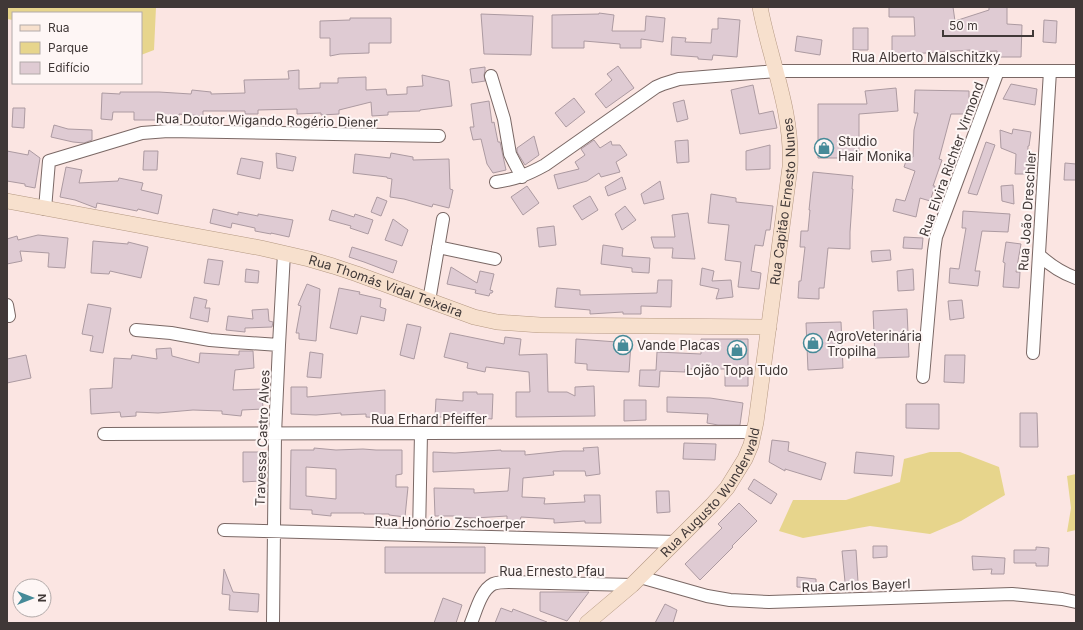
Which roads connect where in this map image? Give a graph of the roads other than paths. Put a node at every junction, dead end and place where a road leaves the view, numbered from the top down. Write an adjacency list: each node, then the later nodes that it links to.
1 (760, 7): 2 (main road, Rua Capitão Ernesto Nunes)
2 (776, 71): 3 (street, Rua Alberto Malschitzky); 8 (street, Rua Alberto Malschitzky); 19 (main road, Rua Capitão Ernesto Nunes)
3 (998, 71): 4 (street, Rua Alberto Malschitzky); 23 (street, Rua Elvira Richter Virmond)
4 (1050, 71): 5 (street, Rua Alberto Malschitzky); 15 (street, Rua João Dreschler)
5 (1076, 71)
6 (491, 76): 8 (street)
7 (440, 136): 11 (street, Rua Doutor Wigando Rogério Diener)
8 (522, 177): 9 (street, Rua Alberto Malschitzky)
9 (496, 182)
10 (7, 201): 11 (main road, Rua Thomás Vidal Teixeira)
11 (45, 209): 14 (main road, Rua Thomás Vidal Teixeira)
12 (444, 219): 13 (street)
13 (438, 247): 16 (street); 18 (street)
14 (284, 253): 18 (main road, Rua Thomás Vidal Teixeira); 21 (street, Travessa Castro Alves)
15 (1038, 255): 17 (street); 22 (street, Rua João Dreschler)
16 (495, 259)
17 (1076, 278)
18 (429, 301): 19 (main road, Rua Thomás Vidal Teixeira)
19 (769, 327): 24 (main road, Rua Augusto Wunderwald)
20 (136, 330): 21 (street)
21 (279, 345): 27 (street, Travessa Castro Alves)
22 (1032, 354)
23 (923, 377)
24 (754, 432): 25 (street, Rua Erhard Pfeiffer); 31 (main road, Rua Augusto Wunderwald)
25 (421, 433): 27 (street, Rua Erhard Pfeiffer); 30 (street)
26 (104, 434): 27 (street, Rua Erhard Pfeiffer)
27 (275, 434): 29 (street, Travessa Castro Alves)
28 (224, 530): 29 (street, Rua Honório Zschoerper)
29 (273, 532): 30 (street, Rua Honório Zschoerper); 34 (street, Travessa Castro Alves)
30 (419, 535): 31 (street, Rua Honório Zschoerper)
31 (676, 542): 32 (main road, Rua Augusto Wunderwald)
32 (636, 581): 33 (street, Rua Carlos Bayerl); 35 (street, Rua Ernesto Pfau); 36 (main road, Rua Augusto Wunderwald)
33 (1076, 602)
34 (273, 623)
35 (471, 623)
36 (586, 623)

